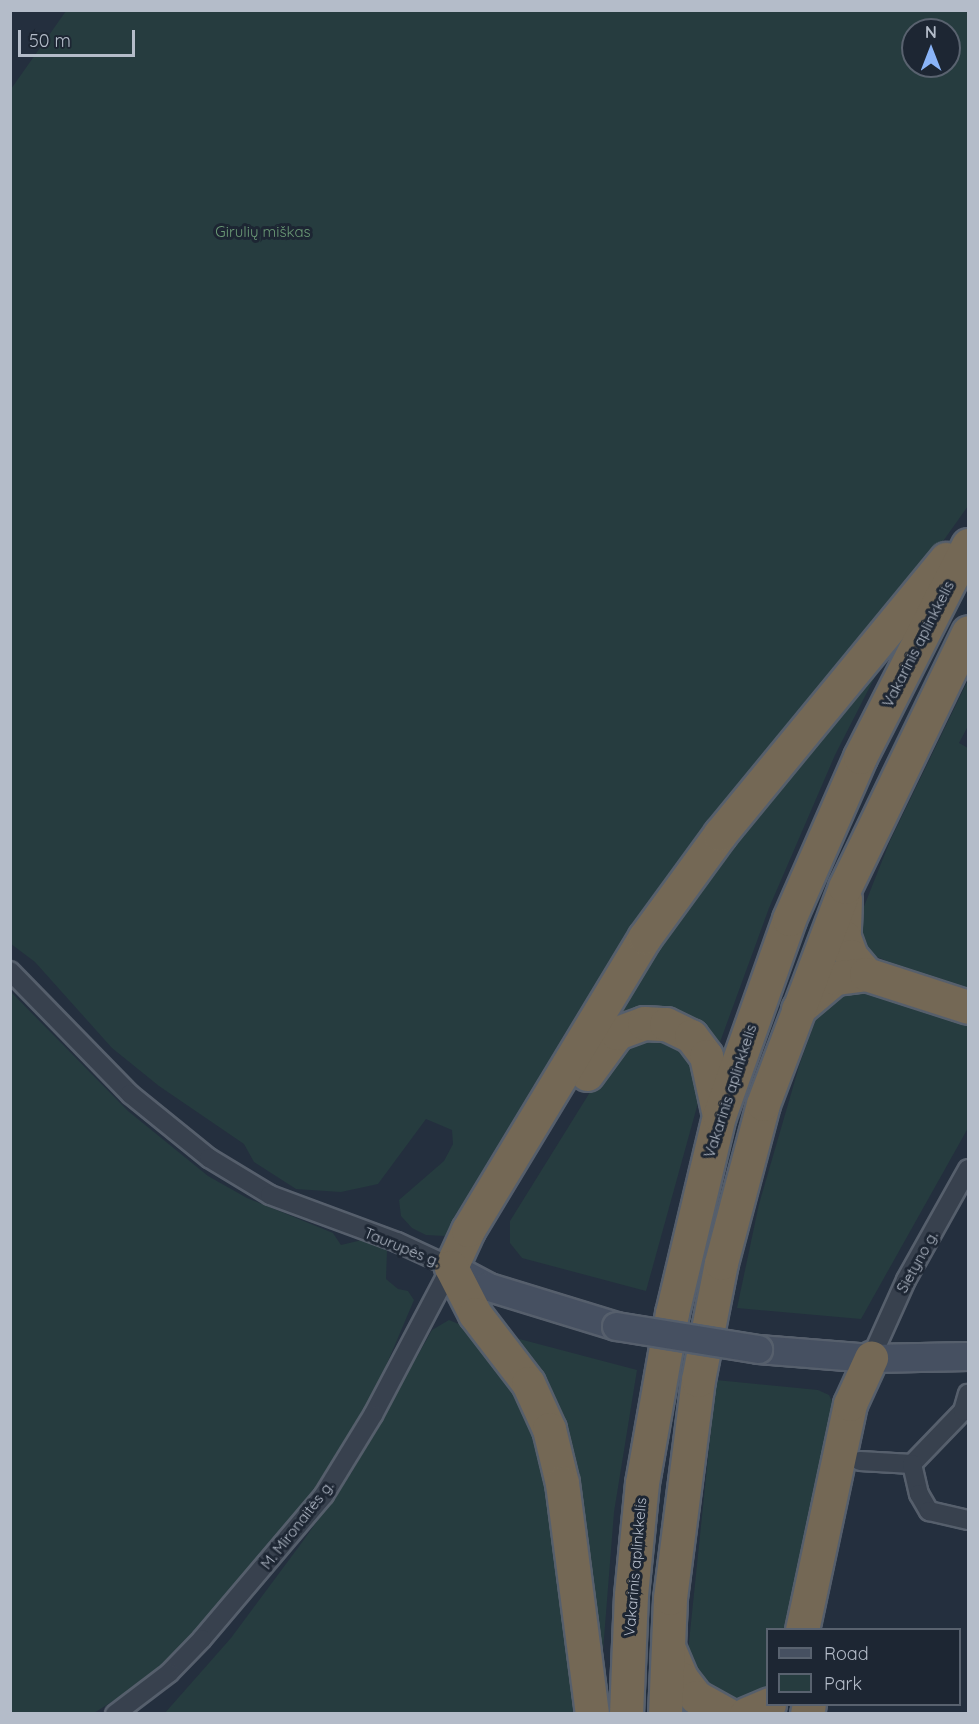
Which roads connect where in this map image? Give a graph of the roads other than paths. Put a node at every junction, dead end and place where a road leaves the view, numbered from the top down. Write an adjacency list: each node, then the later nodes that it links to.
1 (969, 532): 11 (highway)
2 (969, 545): 9 (highway, Vakarinis aplinkkelis)
3 (969, 632): 4 (highway)
4 (845, 887): 6 (highway); 8 (highway)
5 (10, 971): 11 (street, Taurupės g.)
6 (866, 974): 7 (highway); 8 (highway)
7 (969, 1007)
8 (796, 1011): 20 (highway)
9 (719, 1116): 11 (highway); 24 (highway, Vakarinis aplinkkelis)
10 (969, 1169): 13 (street, Sietyno g.)
11 (451, 1267): 13 (main road, Taurupės g., bridge); 22 (street, M. Mironaitės g.); 23 (highway)
12 (969, 1356): 13 (main road, Taurupės g.)
13 (871, 1358): 15 (highway); 18 (highway)
14 (969, 1394): 16 (street)
15 (860, 1461): 16 (street); 19 (highway)
16 (912, 1464): 17 (street)
17 (969, 1520)
18 (802, 1628)
19 (824, 1628)
20 (668, 1648): 25 (highway); 26 (highway)
21 (766, 1706): 27 (highway)
22 (115, 1713)
23 (592, 1713)
24 (626, 1713)
25 (665, 1713)
26 (727, 1713)
27 (746, 1713)

